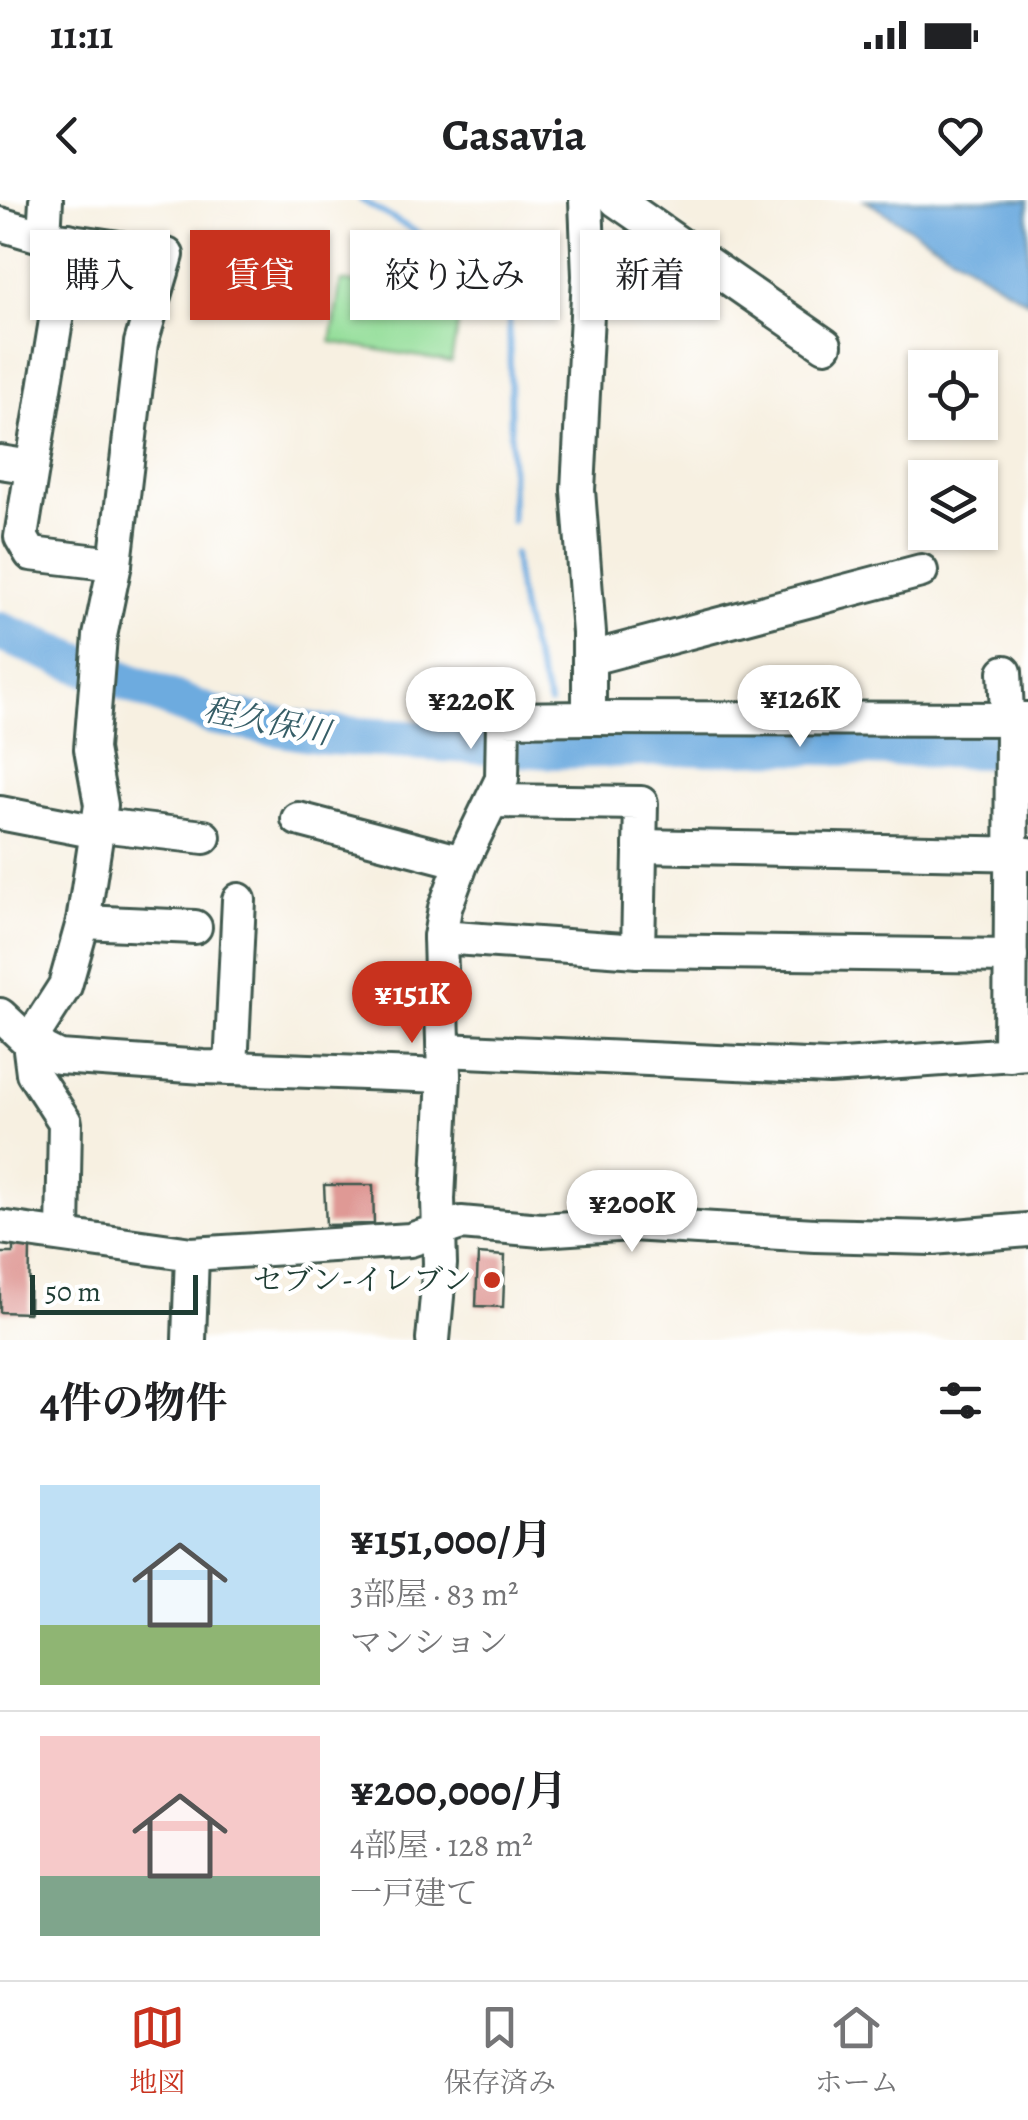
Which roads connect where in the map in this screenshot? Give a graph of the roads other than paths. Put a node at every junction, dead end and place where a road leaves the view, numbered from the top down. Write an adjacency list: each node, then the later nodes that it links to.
1 (46, 200): 5 (street)
2 (586, 200): 13 (street)
3 (616, 200): 9 (street)
4 (0, 224): 6 (street)
5 (54, 230)
6 (30, 232)
7 (41, 320): 10 (street)
8 (148, 320): 11 (street)
9 (824, 344)
10 (16, 464): 11 (street)
11 (115, 564): 20 (street)
12 (920, 571): 13 (street)
13 (591, 658): 15 (street)
14 (1005, 672): 16 (street)
15 (589, 718): 16 (street); 17 (street)
16 (1017, 722): 23 (street)
17 (497, 790): 22 (street); 24 (street)
18 (0, 813): 20 (street)
19 (298, 819): 24 (street)
20 (99, 828): 21 (street); 26 (street)
21 (204, 837)
22 (640, 846): 23 (street); 29 (street)
23 (1020, 854): 30 (street)
24 (462, 862): 28 (street)
25 (240, 900): 35 (street)
26 (82, 922): 27 (street); 32 (street)
27 (195, 927)
28 (440, 937): 29 (street); 34 (street)
29 (638, 951): 30 (street)
30 (1011, 956): 33 (street)
31 (0, 1015): 32 (street)
32 (29, 1042): 35 (street); 39 (street)
33 (1019, 1054): 34 (street)
34 (444, 1063): 35 (street); 37 (street)
35 (231, 1068)
36 (0, 1228): 39 (street)
37 (440, 1230): 38 (street); 40 (street); 42 (street)
38 (1028, 1230)
39 (64, 1235): 40 (street)
40 (192, 1254): 41 (street)
41 (189, 1340)
42 (434, 1340)

